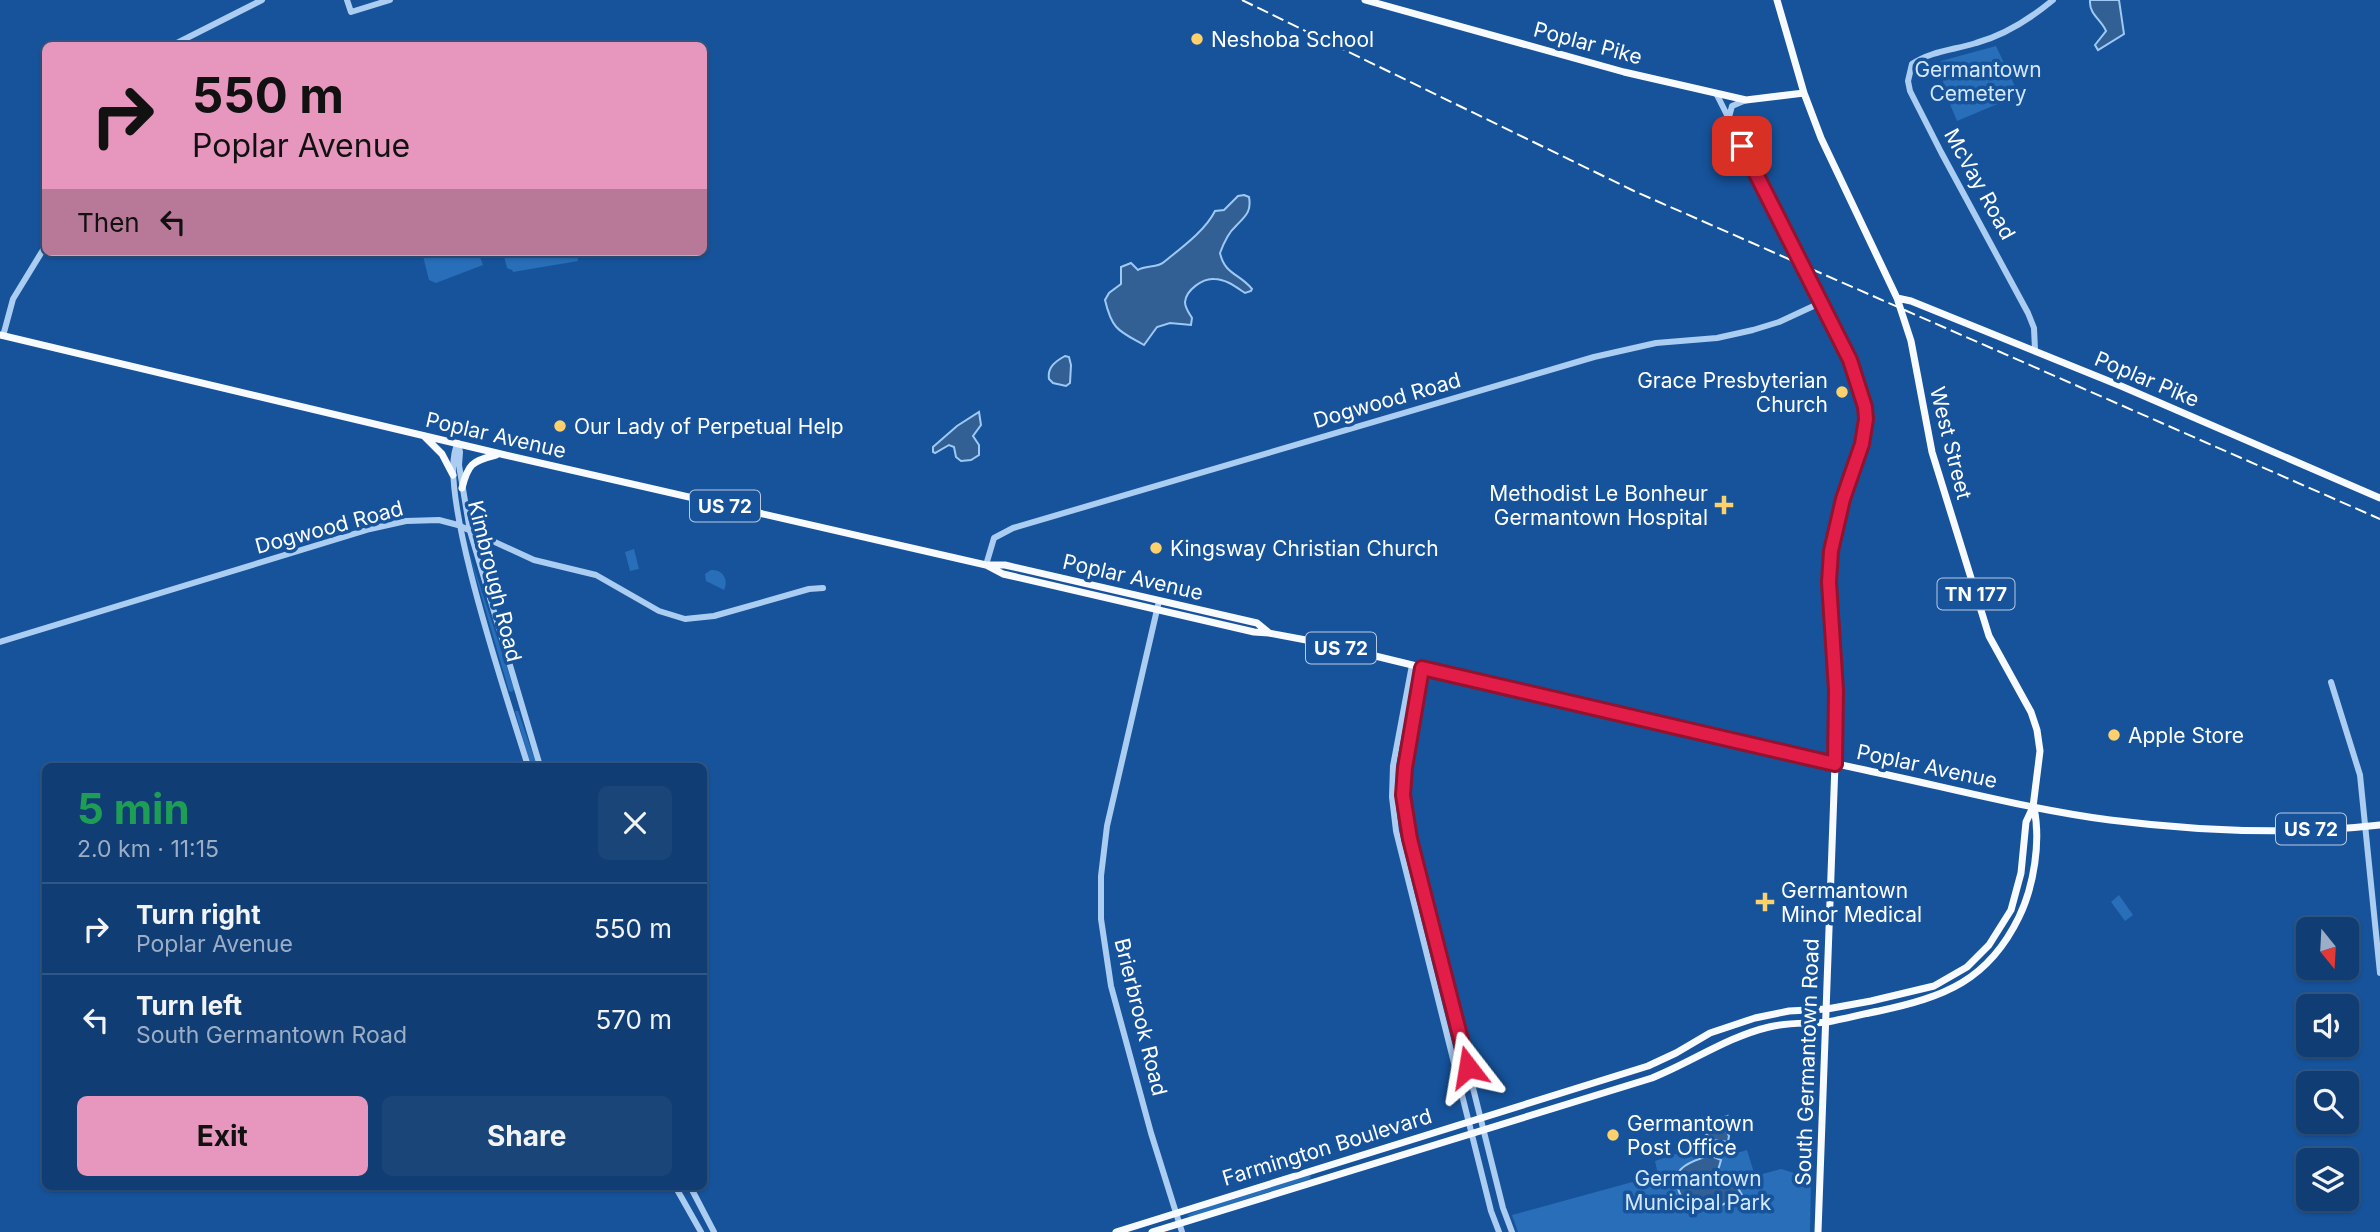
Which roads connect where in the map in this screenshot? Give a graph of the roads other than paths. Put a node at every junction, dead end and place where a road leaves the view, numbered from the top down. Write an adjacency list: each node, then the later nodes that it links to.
1 (262, 0): 7 (street)
2 (347, 0): 3 (street)
3 (390, 0)
4 (1365, 0): 8 (main road, Poplar Pike)
5 (1777, 0): 9 (main road, TN 177)
6 (2053, 0): 16 (street, McVay Road)
7 (179, 42)
8 (1716, 93): 10 (main road, Poplar Pike); 11 (street, South Germantown Road)
9 (1804, 93): 10 (main road, Poplar Pike); 13 (main road, West Street / TN 177)
10 (1746, 100): 11 (street)
11 (1730, 122): 14 (street, South Germantown Road)
12 (42, 252): 15 (street)
13 (1897, 299): 16 (main road, Poplar Pike); 37 (main road, West Street / TN 177)
14 (1821, 303): 25 (street, Dogwood Road); 36 (street, South Germantown Road)
15 (1, 335): 17 (main road, Poplar Avenue / US 72)
16 (2035, 350): 22 (main road, Poplar Pike)
17 (423, 436): 18 (main road, Poplar Avenue / US 72); 20 (main road)
18 (458, 443): 19 (main road, Poplar Avenue / US 72); 20 (street, Kimbrough Road); 21 (street, Kimbrough Road)
19 (500, 454): 21 (main road); 25 (main road, Poplar Avenue / US 72)
20 (453, 475): 23 (street, Kimbrough Road)
21 (462, 488): 24 (street, Kimbrough Road)
22 (2380, 498)
23 (458, 525): 24 (street, Dogwood Road); 30 (street, Dogwood Road); 34 (street, Kimbrough Road)
24 (470, 531): 26 (street, Dogwood Road); 35 (street, Kimbrough Road)
25 (986, 565): 27 (main road, Poplar Avenue); 28 (main road, Poplar Avenue / US 72)
26 (822, 588)
27 (1159, 601): 28 (street, Brierbrook Road); 29 (main road, Poplar Avenue)
28 (1156, 611): 29 (main road, Poplar Avenue / US 72); 54 (street, Brierbrook Road)
29 (1269, 633): 31 (main road, Poplar Avenue / US 72)
30 (0, 642)
31 (1412, 665): 32 (main road, Poplar Avenue / US 72); 49 (street)
32 (1422, 668): 36 (main road, Poplar Avenue / US 72); 48 (street)
33 (2331, 682): 39 (street)
34 (527, 763)
35 (539, 763)
36 (1835, 764): 37 (main road, Poplar Avenue / US 72); 41 (main road, South Germantown Road)
37 (2033, 807): 39 (main road, Poplar Avenue / US 72); 41 (main road, Farmington Boulevard); 42 (main road, Farmington Boulevard)
38 (2380, 825): 39 (main road, Poplar Avenue / US 72)
39 (2365, 827): 40 (street)
40 (2380, 973)
41 (1827, 1009): 42 (main road, South Germantown Road); 43 (main road, Farmington Boulevard)
42 (1826, 1022): 43 (main road, Farmington Boulevard); 62 (main road, South Germantown Road)
43 (1650, 1072): 44 (main road, Farmington Boulevard); 45 (main road, Farmington Boulevard)
44 (1592, 1083): 45 (main road); 46 (main road, Farmington Boulevard)
45 (1628, 1086): 47 (main road, Farmington Boulevard)
46 (1574, 1089): 47 (main road); 48 (main road, Farmington Boulevard)
47 (1578, 1102): 50 (main road, Farmington Boulevard)
48 (1481, 1118): 49 (main road, Farmington Boulevard); 50 (street)
49 (1469, 1121): 51 (street); 54 (main road, Farmington Boulevard)
50 (1484, 1130): 51 (main road, Farmington Boulevard); 61 (street)
51 (1472, 1134): 55 (main road, Farmington Boulevard); 60 (street)
52 (677, 1190): 56 (street)
53 (692, 1190): 57 (street)
54 (1176, 1213): 55 (street, Brierbrook Road); 58 (main road, Farmington Boulevard)
55 (1181, 1228): 59 (main road, Farmington Boulevard)
56 (701, 1232)
57 (714, 1232)
58 (1116, 1232)
59 (1152, 1232)
60 (1499, 1232)
61 (1511, 1232)
62 (1818, 1232)

